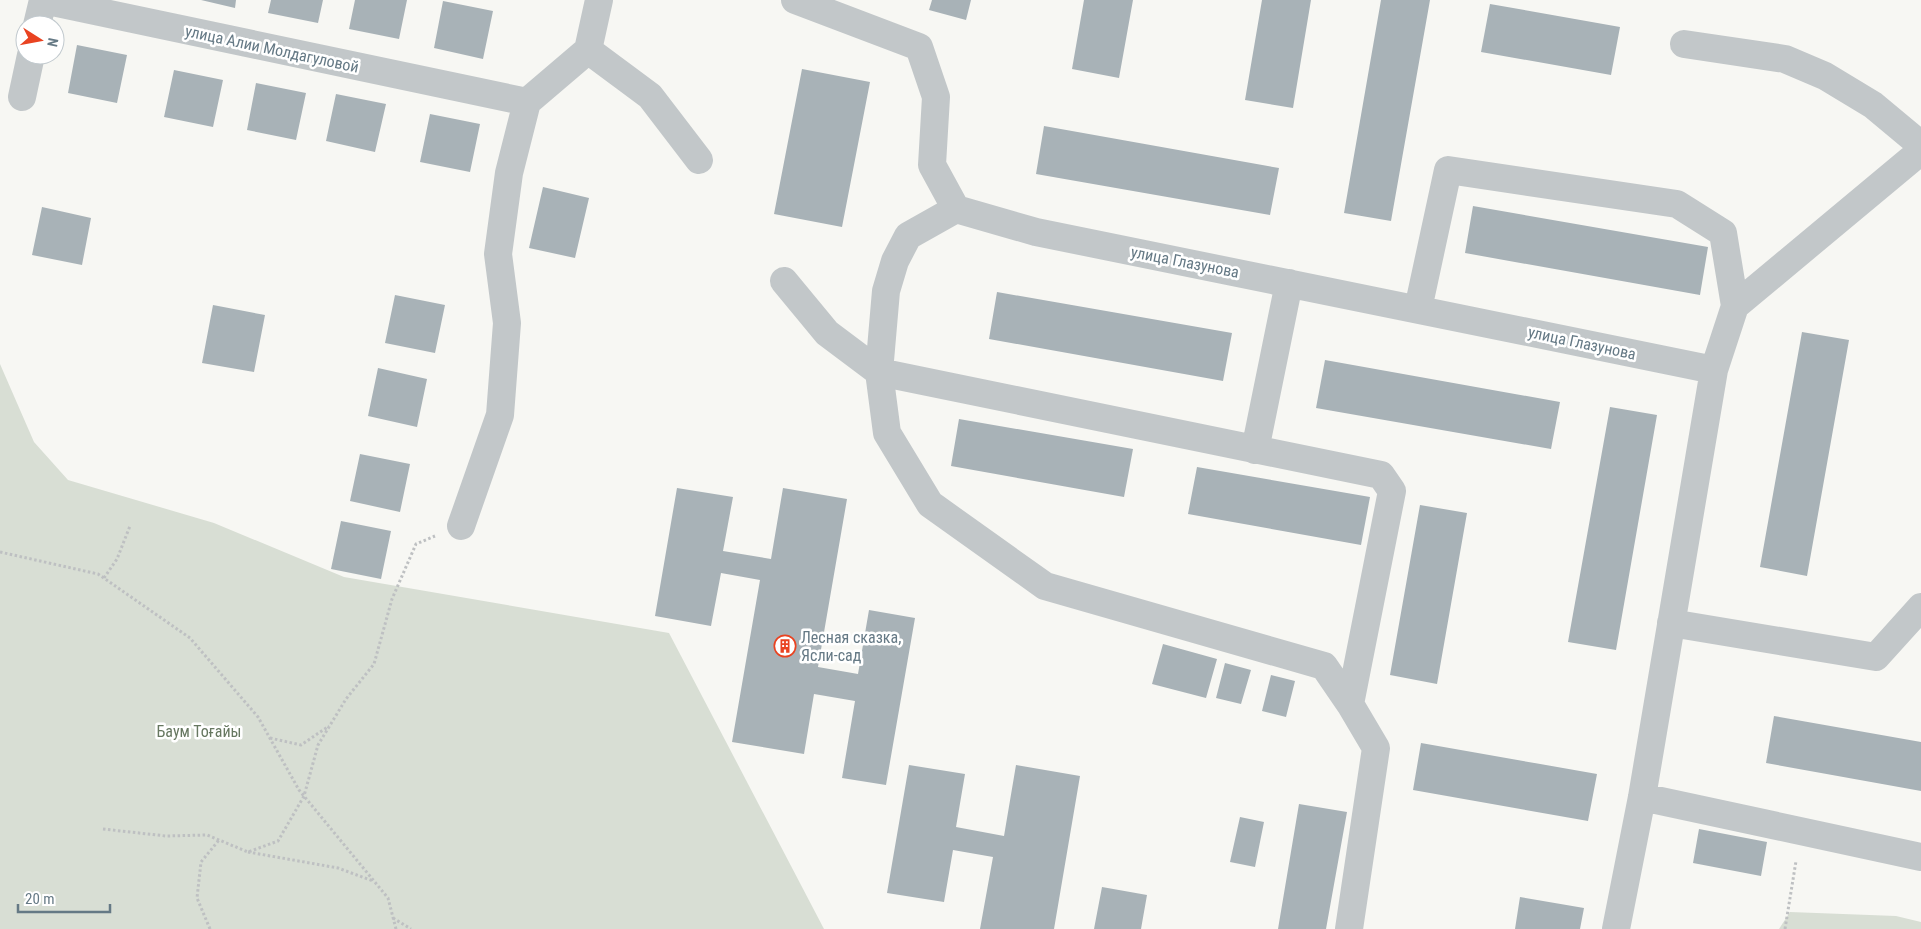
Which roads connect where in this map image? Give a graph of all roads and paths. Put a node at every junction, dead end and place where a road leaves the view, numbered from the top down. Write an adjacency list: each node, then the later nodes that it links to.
1 (43, 0): 4 (street, улица Алии Молдагуловой); 9 (street, улица Алии Молдагуловой)
2 (599, 0): 6 (street)
3 (795, 0): 13 (street)
4 (39, 15)
5 (1684, 44): 10 (street)
6 (588, 50): 9 (street); 12 (street)
7 (29, 65): 8 (street)
8 (22, 97)
9 (527, 102): 22 (street)
10 (1921, 145)
11 (1921, 151): 16 (street)
12 (699, 160)
13 (956, 209): 15 (street, улица Глазунова); 19 (street)
14 (784, 281): 19 (street)
15 (1289, 283): 17 (street, улица Глазунова); 20 (street)
16 (1736, 306): 17 (street); 18 (street)
17 (1418, 309): 18 (street, улица Глазунова)
18 (1714, 370): 26 (street)
19 (879, 372): 20 (street); 27 (street)
20 (1255, 450): 27 (street)
21 (130, 526): 24 (path)
22 (461, 526): 28 (path)
23 (0, 552): 24 (path)
24 (104, 578): 29 (path)
25 (1921, 607): 26 (street)
26 (1671, 623): 31 (street)
27 (1350, 704): 42 (street)
28 (331, 724): 29 (path); 30 (path)
29 (270, 738): 30 (path)
30 (304, 796): 35 (path); 37 (path)
31 (1642, 797): 33 (street); 43 (street)
32 (103, 830): 34 (path)
33 (1801, 831): 36 (street); 44 (path)
34 (218, 840): 35 (path); 39 (path)
35 (248, 852): 37 (path)
36 (1921, 856)
37 (375, 881): 38 (path)
38 (393, 917): 40 (path); 41 (path)
39 (210, 929)
40 (396, 929)
41 (411, 929)
42 (1349, 929)
43 (1616, 929)
44 (1785, 929)

